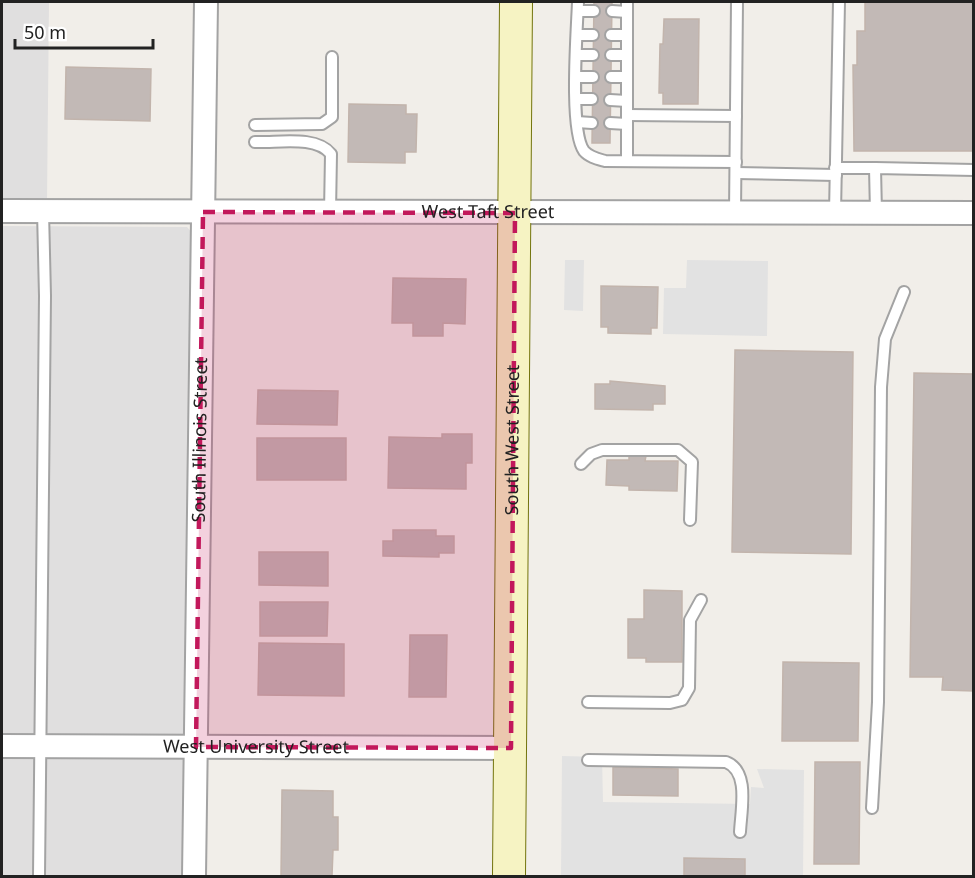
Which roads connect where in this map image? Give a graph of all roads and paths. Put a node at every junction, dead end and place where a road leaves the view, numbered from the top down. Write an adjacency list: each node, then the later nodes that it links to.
1 (206, 2): 40 (street, South Illinois Street)
2 (516, 2): 42 (main road, South West Street)
3 (737, 2): 26 (lane)
4 (839, 2): 37 (lane)
5 (578, 6): 7 (lane); 9 (lane)
6 (627, 7): 8 (lane); 12 (lane)
7 (594, 11)
8 (612, 11)
9 (578, 35): 10 (lane); 13 (lane)
10 (593, 35)
11 (611, 35): 12 (lane)
12 (627, 36): 15 (lane)
13 (577, 55): 14 (lane); 18 (lane)
14 (593, 55)
15 (627, 55): 16 (lane); 21 (lane)
16 (611, 56)
17 (332, 57): 31 (lane)
18 (576, 77): 19 (lane); 22 (lane)
19 (593, 77)
20 (611, 77): 21 (lane)
21 (627, 77): 25 (lane)
22 (576, 99): 23 (lane); 28 (lane)
23 (592, 99)
24 (610, 100): 25 (lane)
25 (627, 101): 27 (lane)
26 (736, 116): 27 (lane); 34 (lane)
27 (627, 119): 30 (lane); 33 (lane)
28 (577, 122): 29 (lane); 33 (lane)
29 (592, 123)
30 (610, 123)
31 (255, 124)
32 (255, 142): 41 (lane)
33 (627, 161): 34 (lane)
34 (736, 168): 37 (lane); 43 (lane)
35 (875, 168): 36 (lane); 37 (lane); 45 (lane)
36 (974, 170)
37 (835, 172): 44 (lane)
38 (2, 211): 39 (street, West Taft Street)
39 (43, 211): 40 (street, West Taft Street); 53 (lane)
40 (203, 212): 41 (street, West Taft Street); 54 (street, South Illinois Street)
41 (330, 212): 42 (street, West Taft Street)
42 (515, 213): 43 (street, West Taft Street); 55 (main road, South West Street)
43 (735, 213): 44 (street, West Taft Street)
44 (835, 213): 45 (street, West Taft Street)
45 (876, 213): 46 (street, West Taft Street)
46 (974, 213)
47 (904, 292): 57 (lane)
48 (581, 464): 49 (lane)
49 (690, 520)
50 (701, 600): 51 (lane)
51 (588, 702)
52 (2, 746): 53 (street, West University Street)
53 (41, 746): 54 (street, West University Street); 59 (lane)
54 (196, 747): 55 (street, West University Street); 60 (street, South Illinois Street)
55 (511, 748): 61 (main road, South West Street)
56 (588, 760): 58 (lane)
57 (872, 808)
58 (740, 832)
59 (39, 876)
60 (194, 876)
61 (509, 876)

